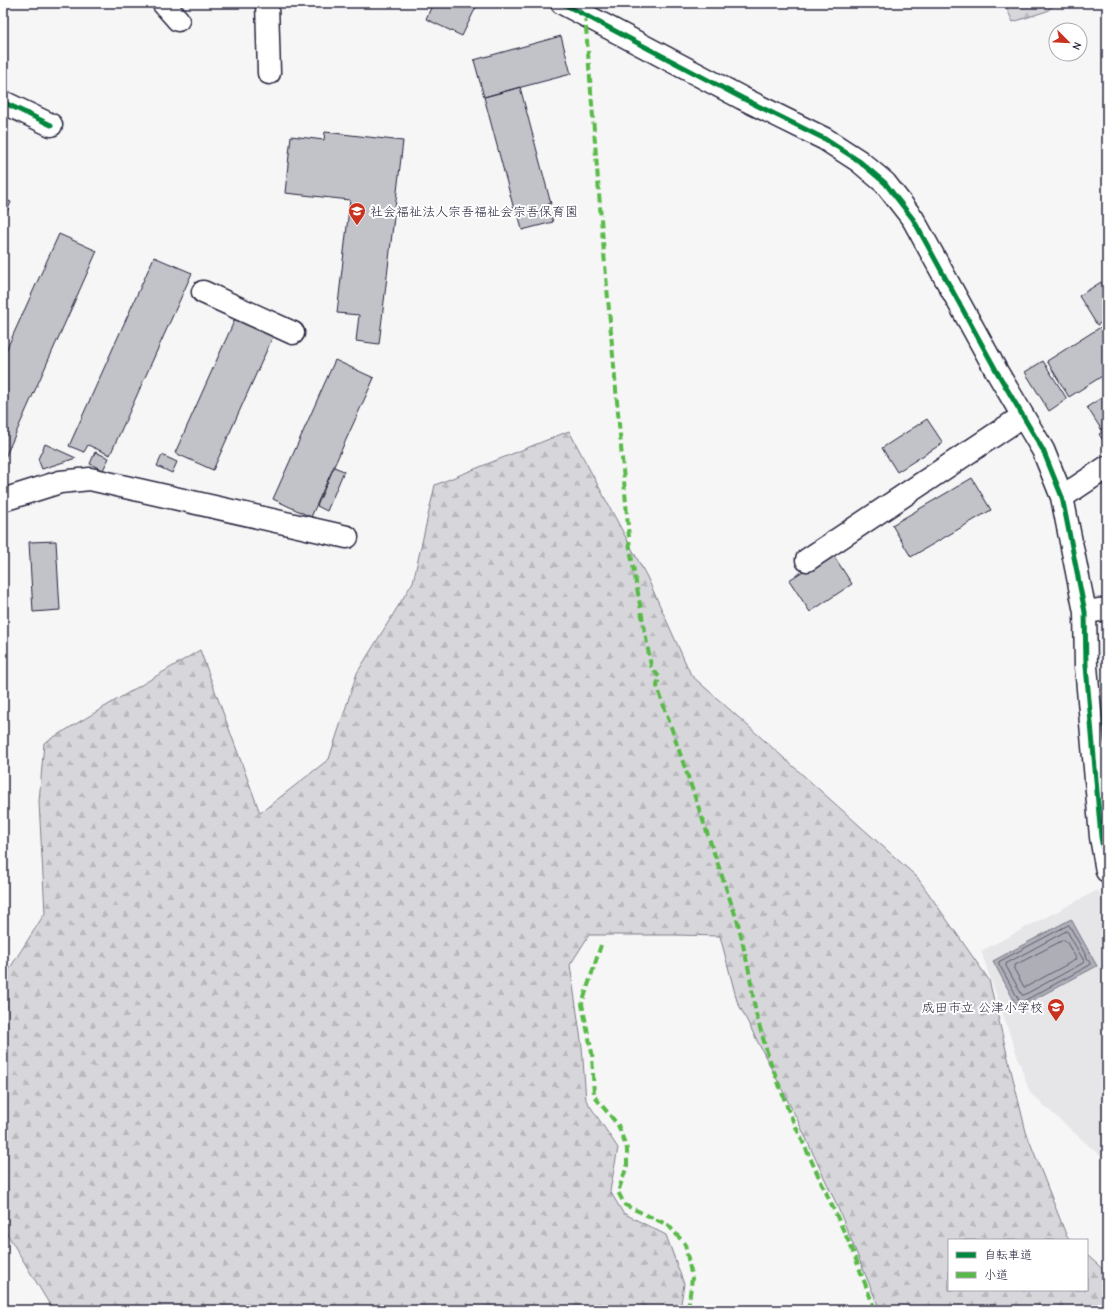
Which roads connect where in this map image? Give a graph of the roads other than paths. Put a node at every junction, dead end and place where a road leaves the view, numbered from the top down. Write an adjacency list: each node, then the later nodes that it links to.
1 (163, 3): 4 (street)
2 (267, 3): 5 (street)
3 (562, 3): 10 (street)
4 (178, 20)
5 (269, 72)
6 (3, 102): 7 (street)
7 (52, 125)
8 (203, 292): 9 (street)
9 (293, 333)
10 (1023, 416): 12 (street); 15 (street)
11 (1107, 467): 12 (street)
12 (1062, 497): 17 (street)
13 (3, 500): 14 (street)
14 (347, 537)
15 (807, 560)
16 (1107, 609): 17 (street)
17 (1085, 612): 18 (street)
18 (1107, 870)

